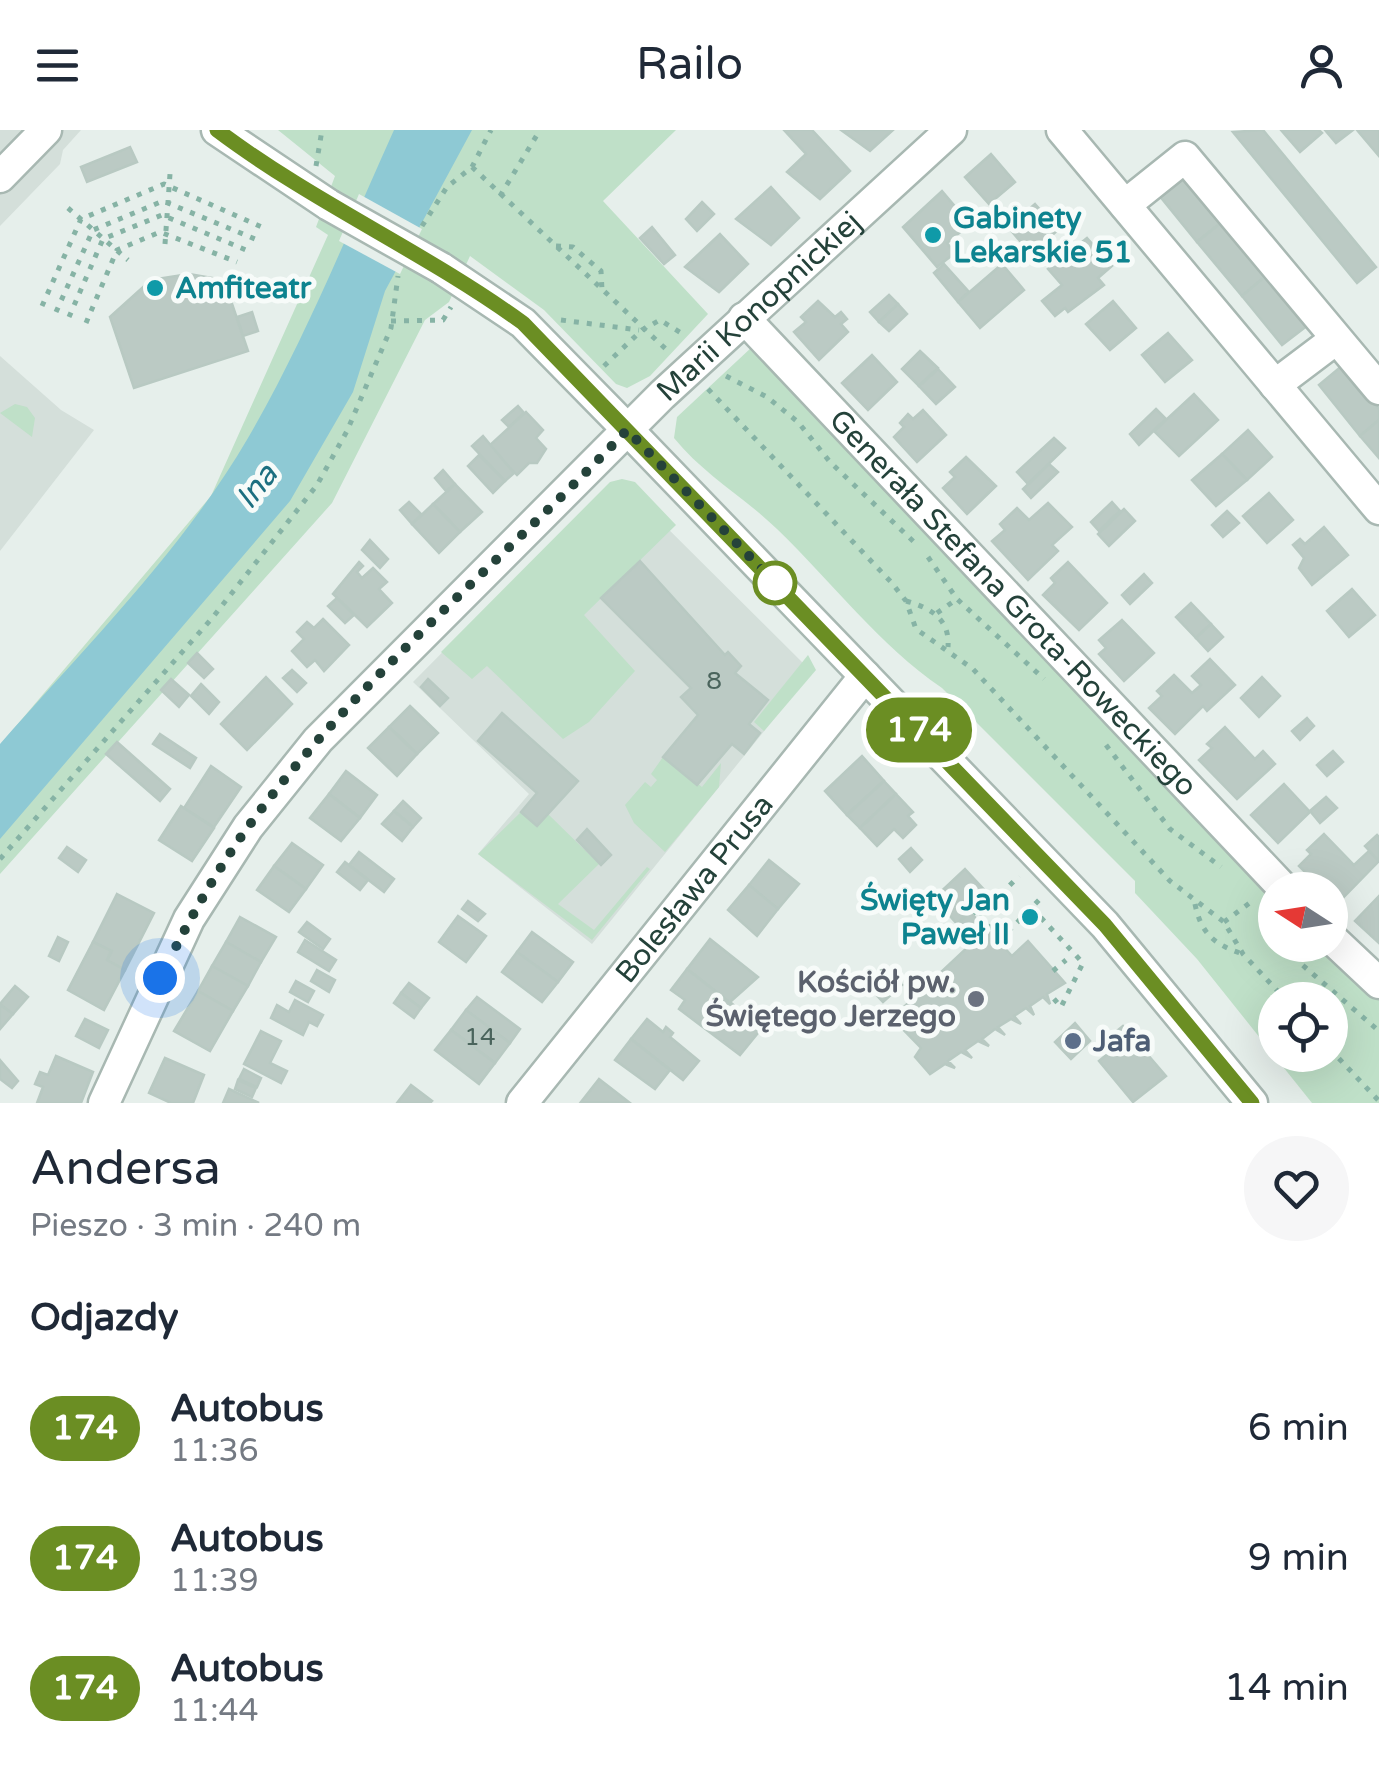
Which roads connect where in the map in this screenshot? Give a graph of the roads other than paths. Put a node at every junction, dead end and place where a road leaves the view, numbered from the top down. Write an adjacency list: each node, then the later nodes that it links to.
1 (46, 130): 5 (street)
2 (217, 130): 11 (street, bridge)
3 (951, 130): 7 (street, Marii Konopnickiej)
4 (1062, 130): 6 (street)
5 (0, 177)
6 (1125, 205): 8 (street); 9 (street)
7 (744, 318): 11 (street, Marii Konopnickiej); 14 (street, Generała Stefana Grota-Roweckiego)
8 (1336, 339): 9 (street); 10 (street)
9 (1276, 385): 12 (street)
10 (1379, 389)
11 (627, 430): 13 (street); 18 (street, Marii Konopnickiej)
12 (1379, 509)
13 (866, 676): 17 (street); 19 (street, Bolesława Prusa)
14 (1268, 872)
15 (1348, 954): 16 (street)
16 (1379, 983)
17 (1246, 1101)
18 (104, 1103)
19 (522, 1103)

